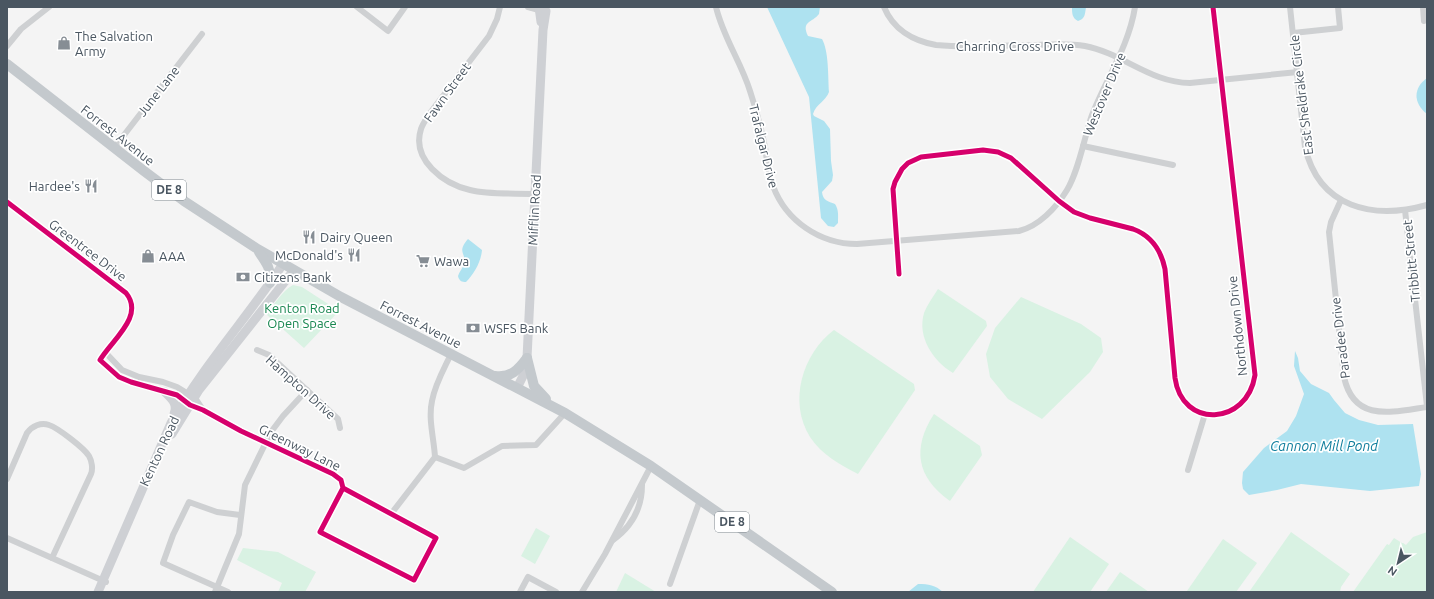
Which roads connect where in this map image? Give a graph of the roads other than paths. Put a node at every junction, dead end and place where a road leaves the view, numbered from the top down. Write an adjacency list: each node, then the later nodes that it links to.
1 (49, 7): 16 (street)
2 (357, 7): 3 (street)
3 (406, 7)
4 (500, 7): 24 (street, Fawn Street)
5 (716, 7): 30 (street, Trafalgar Drive)
6 (884, 7): 17 (street, Charring Cross Drive)
7 (1135, 7): 17 (street, Westover Drive)
8 (1213, 7): 20 (street, Northdown Drive)
9 (1290, 7): 14 (street, East Sheldrake Circle)
10 (1338, 7): 14 (street)
11 (1423, 7): 13 (street)
12 (538, 8): 24 (main road, Mifflin Road)
13 (1427, 20)
14 (1293, 33): 19 (street, East Sheldrake Circle)
15 (202, 34): 22 (street, June Lane)
16 (7, 46)
17 (1118, 58): 20 (street, Charring Cross Drive); 21 (street, Westover Drive)
18 (7, 64): 22 (highway, Forrest Avenue / DE 8)
19 (1298, 72): 20 (street, Charring Cross Drive); 25 (street, East Sheldrake Circle)
20 (1221, 80): 48 (street, Northdown Drive)
21 (1083, 146): 23 (street); 26 (street, Westover Drive)
22 (114, 148): 31 (highway, Forrest Avenue / DE 8)
23 (1172, 165)
24 (535, 194): 39 (main road, Mifflin Road)
25 (1341, 200): 29 (street, East Sheldrake Circle); 46 (street, Paradee Drive)
26 (1059, 201): 30 (street, Trafalgar Drive); 30 (street); 48 (street)
27 (7, 202): 37 (street, Greentree Drive)
28 (1427, 205): 29 (street, East Sheldrake Circle)
29 (1405, 210): 46 (street, Tribbitt Street)
30 (896, 242): 34 (street)
31 (256, 248): 32 (highway, Forrest Avenue / DE 8); 35 (highway)
32 (283, 264): 33 (highway, Forrest Avenue / DE 8); 35 (main road, Kenton Road)
33 (294, 270): 38 (highway, Forrest Avenue / DE 8); 44 (main road, Kenton Road)
34 (899, 274)
35 (270, 283): 44 (main road, Kenton Road)
36 (256, 350): 42 (street, Hampton Drive)
37 (105, 352): 43 (street, Greentree Drive); 44 (street)
38 (451, 354): 40 (highway, Forrest Avenue / DE 8); 52 (street)
39 (527, 358): 40 (highway); 41 (main road, Mifflin Road); 45 (highway)
40 (492, 375): 41 (highway, Forrest Avenue / DE 8)
41 (518, 388): 45 (highway, Forrest Avenue / DE 8)
42 (307, 390): 50 (street, Hampton Drive); 51 (street)
43 (165, 392): 44 (street, Greentree Drive); 49 (main road)
44 (189, 399): 49 (main road, Kenton Road); 51 (street, Greenway Lane); 62 (main road, Kenton Road)
45 (555, 407): 47 (highway, Forrest Avenue / DE 8)
46 (1427, 407)
47 (566, 413): 52 (street); 53 (highway, Forrest Avenue / DE 8)
48 (1204, 414): 54 (street)
49 (171, 423): 62 (main road, Kenton Road)
50 (340, 428)
51 (266, 441): 56 (street, Greenway Lane); 59 (street)
52 (435, 457): 58 (street)
53 (651, 466): 57 (highway, Forrest Avenue / DE 8); 70 (street)
54 (1188, 470)
55 (7, 479): 61 (street)
56 (343, 488): 58 (street, Greenway Lane); 58 (street, Greenway Lane)
57 (700, 500): 63 (street); 71 (highway, Forrest Avenue / DE 8)
58 (391, 514)
59 (240, 515): 64 (street); 64 (street)
60 (7, 538): 61 (street)
61 (52, 558): 62 (street)
62 (104, 581): 65 (main road, Kenton Road); 66 (main road, Kenton Road)
63 (670, 584)
64 (217, 590): 67 (street)
65 (98, 592)
66 (102, 592)
67 (228, 592)
68 (520, 592): 69 (street)
69 (556, 592)
70 (582, 592)
71 (832, 592)

